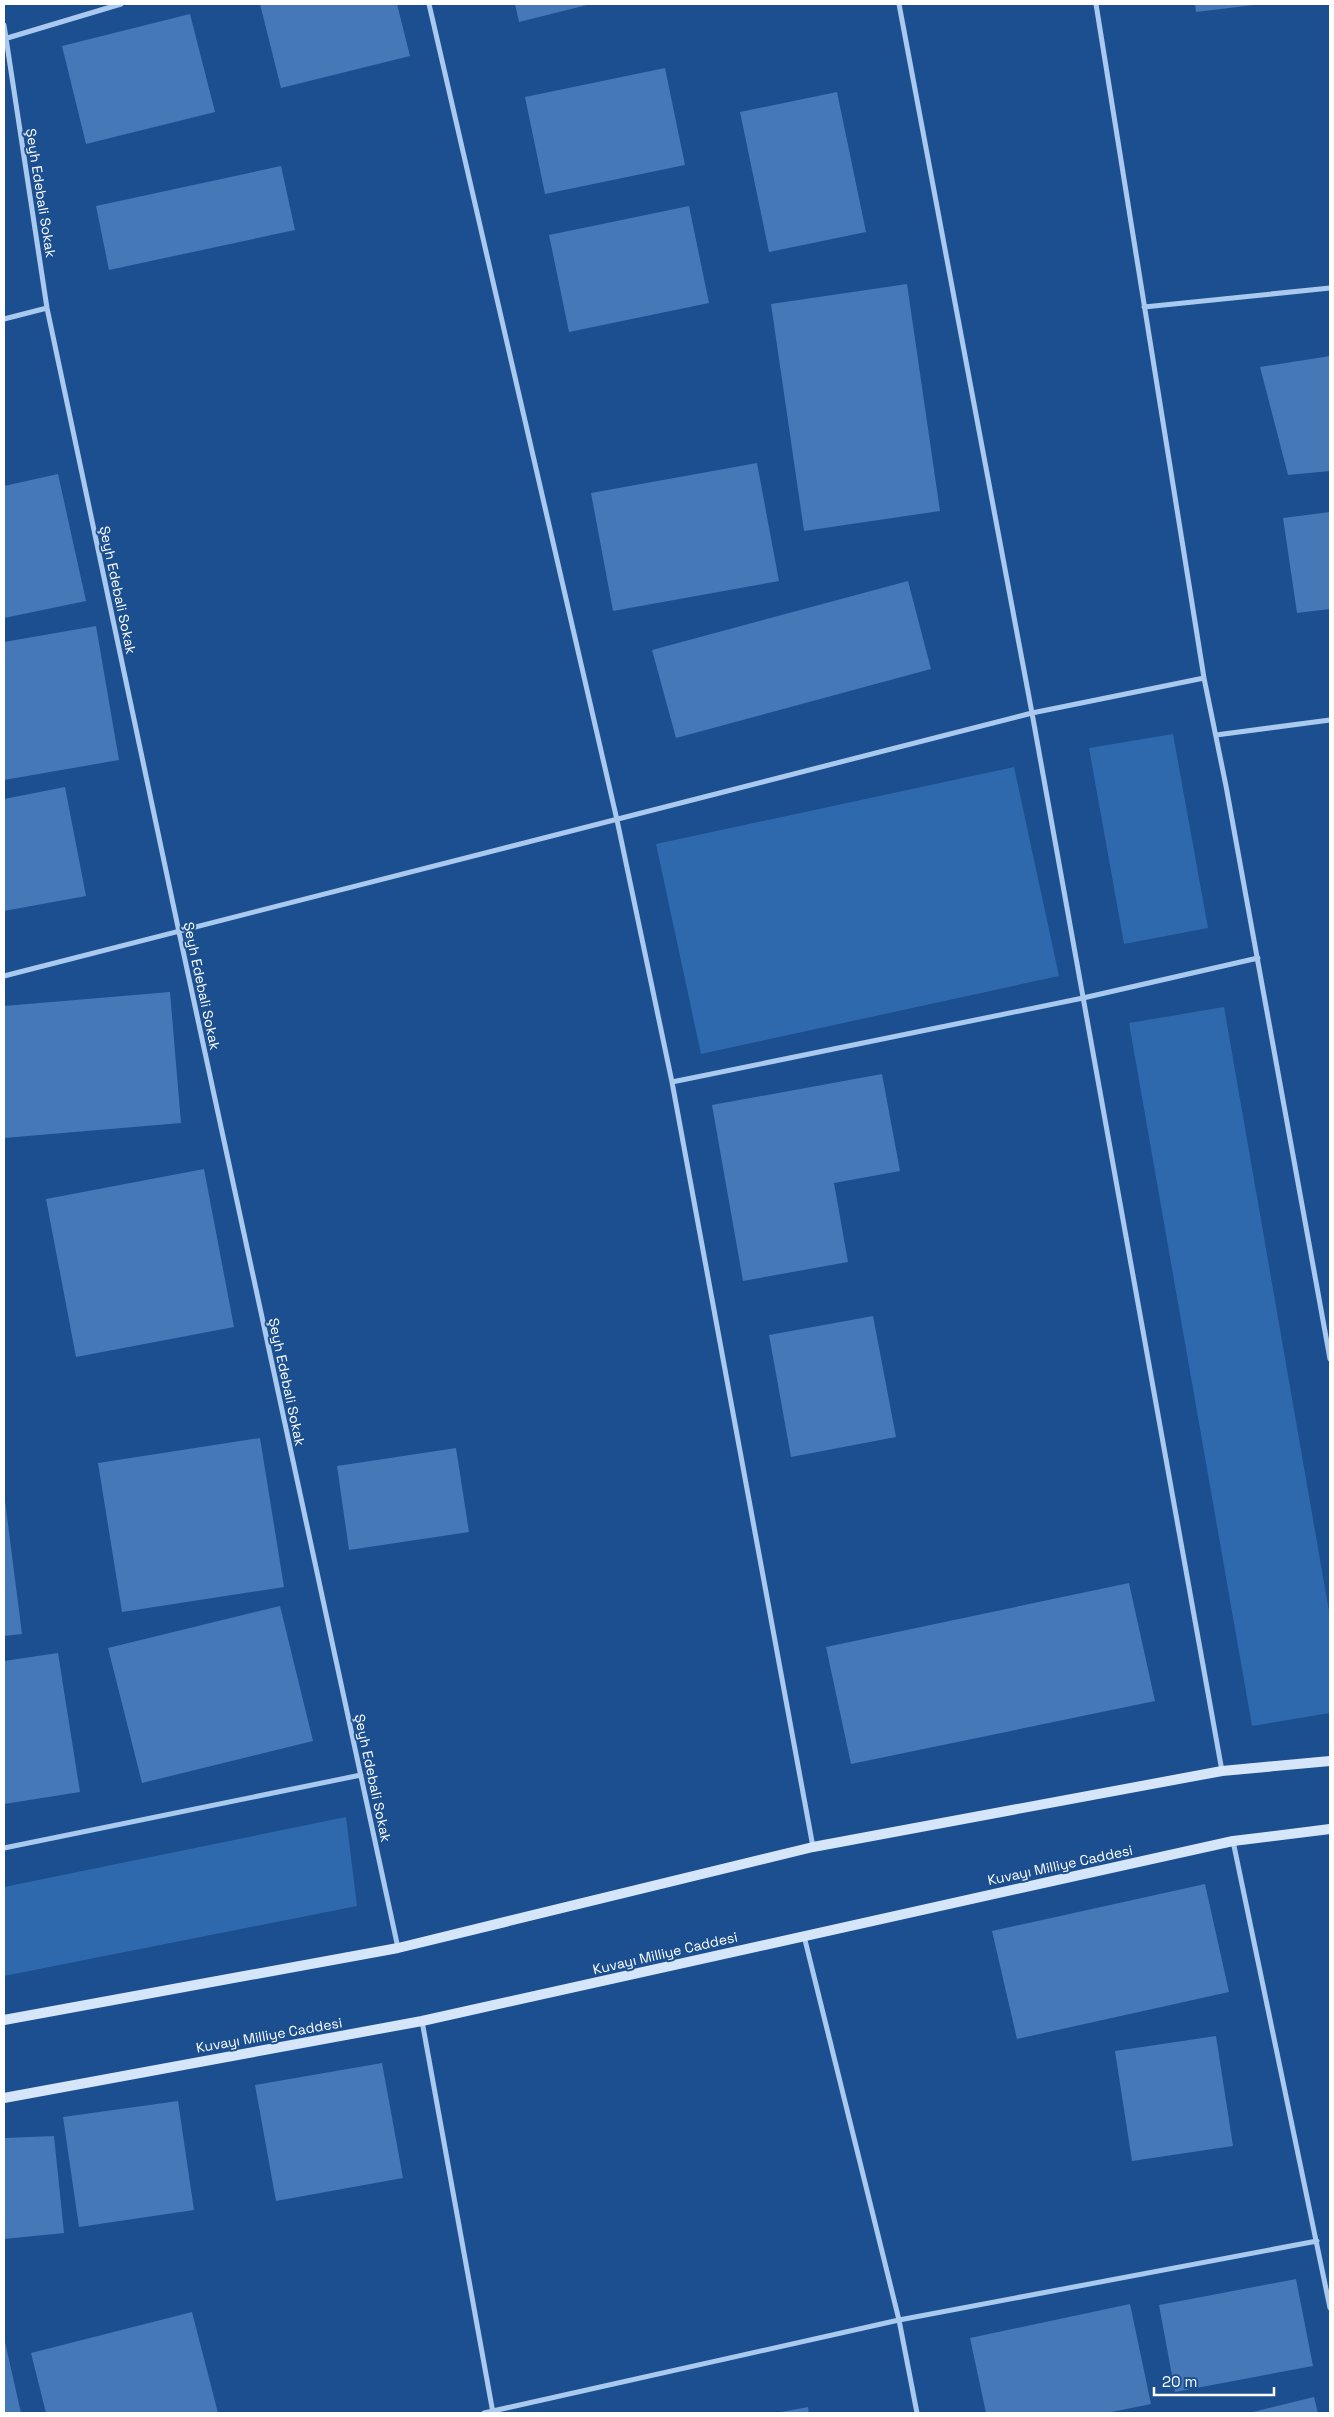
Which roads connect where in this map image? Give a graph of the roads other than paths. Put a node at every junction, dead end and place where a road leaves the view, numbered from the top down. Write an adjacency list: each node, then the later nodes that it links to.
1 (121, 4): 6 (street)
2 (429, 4): 15 (street)
3 (899, 4): 12 (street)
4 (1096, 4): 8 (street)
5 (4, 25): 6 (street, Şeyh Edebali Sokak)
6 (5, 39): 9 (street, Şeyh Edebali Sokak)
7 (1330, 288): 8 (street)
8 (1144, 307): 11 (street)
9 (47, 308): 10 (street); 16 (street, Şeyh Edebali Sokak)
10 (4, 319)
11 (1204, 678): 12 (street); 14 (street)
12 (1032, 713): 15 (street); 19 (street)
13 (1330, 720): 14 (street)
14 (1216, 735): 17 (street)
15 (617, 820): 16 (street); 20 (street)
16 (179, 932): 18 (street); 24 (street, Şeyh Edebali Sokak)
17 (1258, 958): 19 (street); 21 (street)
18 (4, 976)
19 (1083, 998): 20 (street); 23 (street)
20 (672, 1082): 27 (street)
21 (1330, 1360)
22 (1330, 1761): 23 (main road)
23 (1222, 1771): 27 (main road)
24 (361, 1775): 28 (street); 30 (street, Şeyh Edebali Sokak)
25 (1330, 1829): 26 (main road, Kuvayı Milliye Caddesi)
26 (1233, 1841): 29 (main road, Kuvayı Milliye Caddesi); 34 (street)
27 (813, 1846): 30 (main road)
28 (4, 1848)
29 (804, 1936): 32 (main road, Kuvayı Milliye Caddesi); 36 (street)
30 (398, 1948): 31 (main road)
31 (4, 2020)
32 (422, 2021): 33 (main road, Kuvayı Milliye Caddesi); 37 (street)
33 (4, 2098)
34 (1317, 2241): 35 (street); 36 (street)
35 (1330, 2308)
36 (899, 2320): 37 (street); 39 (street)
37 (493, 2412): 38 (street)
38 (484, 2413)
39 (917, 2413)

